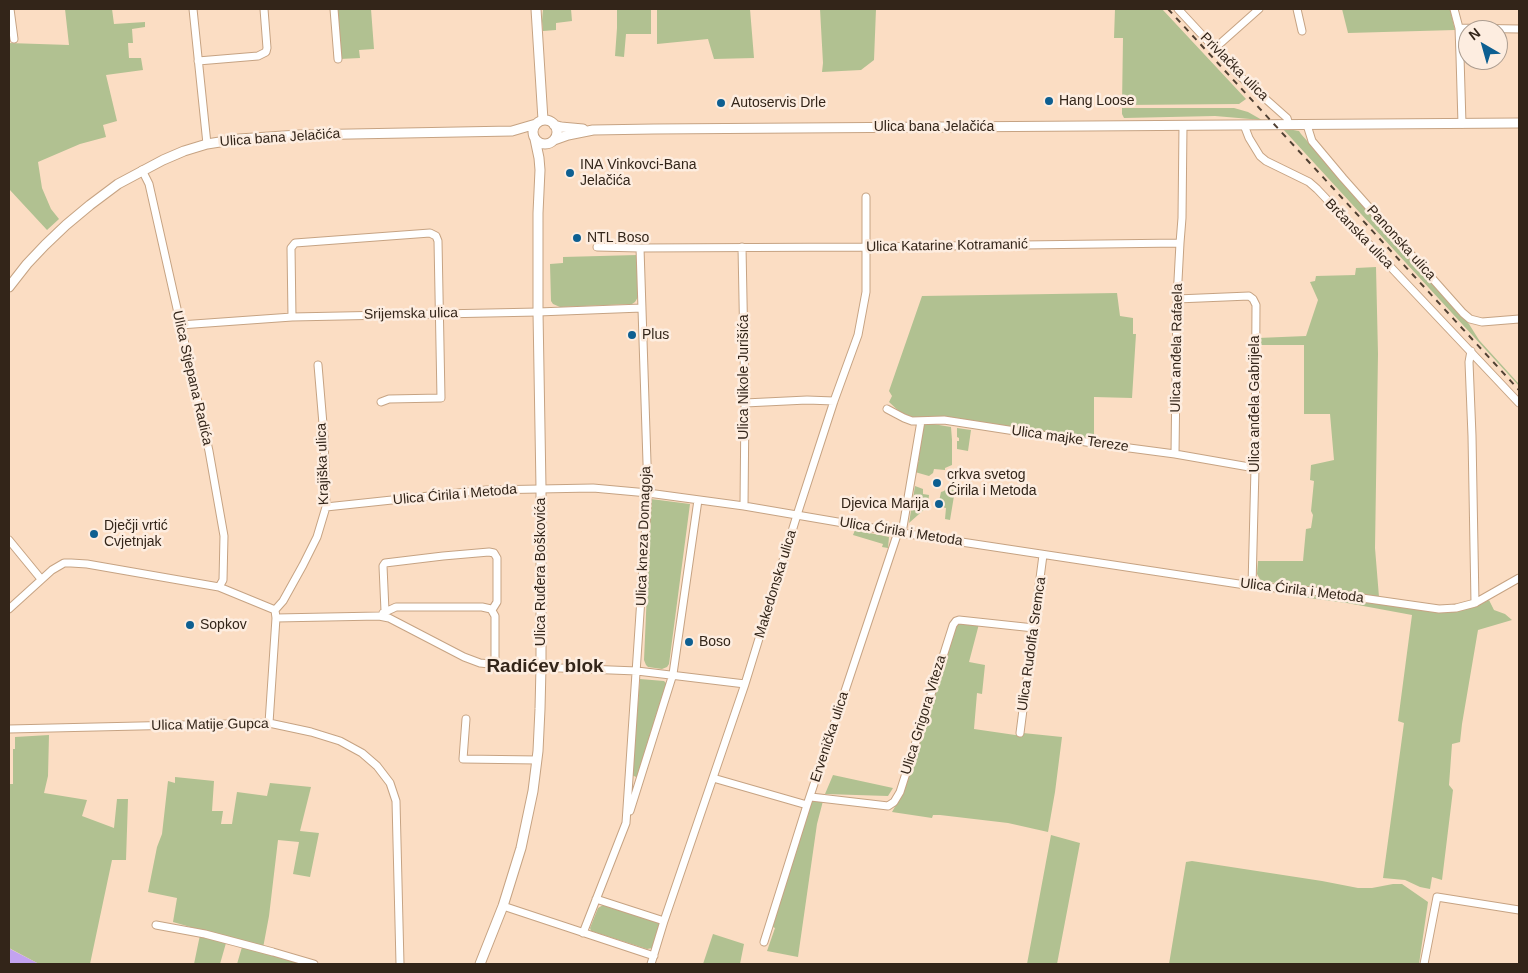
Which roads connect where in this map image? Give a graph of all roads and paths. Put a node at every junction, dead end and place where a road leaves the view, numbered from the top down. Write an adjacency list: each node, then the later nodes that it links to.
1 (10, 9): 12 (street)
2 (193, 9): 15 (street)
3 (264, 9): 15 (street)
4 (334, 9): 14 (street)
5 (536, 9): 17 (main road)
6 (1178, 9): 13 (street, Privlačka ulica)
7 (1259, 9): 13 (street)
8 (1297, 9): 11 (street)
9 (1454, 9): 10 (street)
10 (1458, 28)
11 (1302, 31)
12 (14, 39)
13 (1214, 49): 22 (street, Privlačka ulica)
14 (338, 59)
15 (198, 61): 29 (street)
16 (1460, 70): 20 (street)
17 (540, 122): 19 (main road, Ulica bana Jelačića); 26 (main road, Ulica bana Jelačića); 27 (main road)
18 (1519, 123): 20 (main road, Ulica bana Jelačića)
19 (554, 124): 25 (main road, Ulica bana Jelačića); 28 (main road)
20 (1462, 124): 23 (main road, Ulica bana Jelačića)
21 (1244, 125): 22 (main road, Ulica bana Jelačića); 24 (main road, Ulica bana Jelačića); 46 (street, Brčanska ulica)
22 (1289, 125): 23 (main road, Ulica bana Jelačića)
23 (1307, 125): 44 (street, Panonska ulica)
24 (1183, 126): 25 (main road, Ulica bana Jelačića); 33 (street)
25 (594, 130): 28 (main road, Ulica bana Jelačića)
26 (512, 131): 27 (main road, Ulica bana Jelačića); 29 (main road, Ulica bana Jelačića)
27 (534, 138): 28 (main road, Ulica bana Jelačića); 31 (main road, Ulica Ruđera Boškovića)
28 (553, 141): 31 (main road, Ulica Ruđera Boškovića)
29 (207, 144): 30 (main road, Ulica bana Jelačića)
30 (142, 170): 38 (main road, Ulica bana Jelačića); 45 (street, Ulica Stjepana Radića)
31 (540, 170): 41 (main road, Ulica Ruđera Boškovića)
32 (866, 197): 36 (street, Makedonska ulica)
33 (1180, 243): 36 (street, Ulica Katarine Kotramanić); 39 (street, Ulica anđela Rafaela)
34 (597, 247): 37 (street, Ulica Katarine Kotramanić)
35 (742, 247): 36 (street, Ulica Katarine Kotramanić); 37 (street, Ulica Katarine Kotramanić); 50 (street, Ulica Nikole Jurišića)
36 (866, 247): 48 (street, Makedonska ulica)
37 (640, 248): 40 (street, Ulica kneza Domagoja)
38 (9, 287)
39 (1177, 299): 54 (street, Ulica anđela Rafaela); 55 (street, Ulica anđela Gabrijela)
40 (642, 308): 41 (street, Srijemska ulica); 57 (street, Ulica kneza Domagoja)
41 (538, 312): 42 (street, Srijemska ulica); 56 (main road, Ulica Ruđera Boškovića)
42 (440, 313): 43 (street, Srijemska ulica); 43 (street); 49 (street)
43 (292, 316): 45 (street, Srijemska ulica)
44 (1519, 319)
45 (180, 325): 68 (street, Ulica Stjepana Radića)
46 (1471, 351): 51 (street, Brčanska ulica); 69 (street)
47 (318, 365): 60 (street, Krajiška ulica)
48 (834, 401): 50 (street); 61 (street, Makedonska ulica)
49 (381, 402)
50 (745, 403): 59 (street, Ulica Nikole Jurišića)
51 (1519, 403)
52 (887, 409): 53 (street, Ulica majke Tereze)
53 (921, 421): 54 (street, Ulica majke Tereze); 62 (street, Ervenička ulica)
54 (1175, 454): 55 (street, Ulica majke Tereze)
55 (1255, 468): 67 (street, Ulica anđela Gabrijela)
56 (541, 488): 57 (street, Ulica Ćirila i Metoda); 60 (street, Ulica Ćirila i Metoda); 77 (main road, Ulica Ruđera Boškovića)
57 (648, 493): 58 (street, Ulica Ćirila i Metoda); 78 (street, Ulica kneza Domagoja)
58 (698, 500): 59 (street, Ulica Ćirila i Metoda); 79 (street, Ulica kneza Domagoja)
59 (744, 506): 61 (street, Ulica Ćirila i Metoda)
60 (326, 507): 71 (street, Krajiška ulica)
61 (797, 514): 62 (street, Ulica Ćirila i Metoda); 80 (street, Makedonska ulica)
62 (900, 533): 64 (street, Ulica Ćirila i Metoda); 87 (street, Ervenička ulica)
63 (9, 540): 66 (street)
64 (1044, 555): 67 (street, Ulica Ćirila i Metoda); 75 (street, Ulica Rudolfa Sremca)
65 (1519, 578): 69 (street, Ulica Ćirila i Metoda)
66 (41, 579): 68 (street); 70 (street)
67 (1252, 586): 69 (street, Ulica Ćirila i Metoda)
68 (219, 587): 71 (street)
69 (1475, 603)
70 (9, 609)
71 (275, 610): 74 (street)
72 (492, 610): 73 (street); 73 (street); 76 (street)
73 (382, 614): 74 (street); 76 (street)
74 (276, 618): 82 (street)
75 (1034, 628): 84 (street, Ulica Rudolfa Sremca); 87 (street, Ulica Grigora Viteza)
76 (495, 665): 77 (street)
77 (541, 667): 78 (street); 85 (main road, Ulica Ruđera Boškovića)
78 (637, 671): 79 (street); 89 (street, Ulica kneza Domagoja)
79 (673, 674): 80 (street); 89 (street, Ulica kneza Domagoja)
80 (746, 684): 86 (street, Makedonska ulica)
81 (466, 719): 85 (street)
82 (269, 723): 83 (street, Ulica Matije Gupca); 99 (street, Ulica Matije Gupca)
83 (9, 729)
84 (1020, 733)
85 (537, 760): 91 (main road, Ulica Ruđera Boškovića)
86 (713, 778): 88 (street); 93 (street, Makedonska ulica)
87 (810, 797): 88 (street, Ervenička ulica)
88 (807, 805): 96 (street, Ervenička ulica)
89 (626, 823): 90 (street, Ulica kneza Domagoja)
90 (596, 899): 93 (street); 95 (street, Ulica kneza Domagoja)
91 (503, 906): 95 (street); 100 (main road, Ulica Ruđera Boškovića)
92 (1519, 910): 102 (street)
93 (664, 921): 97 (street, Makedonska ulica)
94 (156, 926): 98 (street)
95 (583, 933): 97 (street)
96 (764, 942)
97 (654, 956): 101 (street, Makedonska ulica)
98 (314, 964)
99 (400, 964)
100 (480, 964)
101 (651, 964)
102 (1424, 964)

